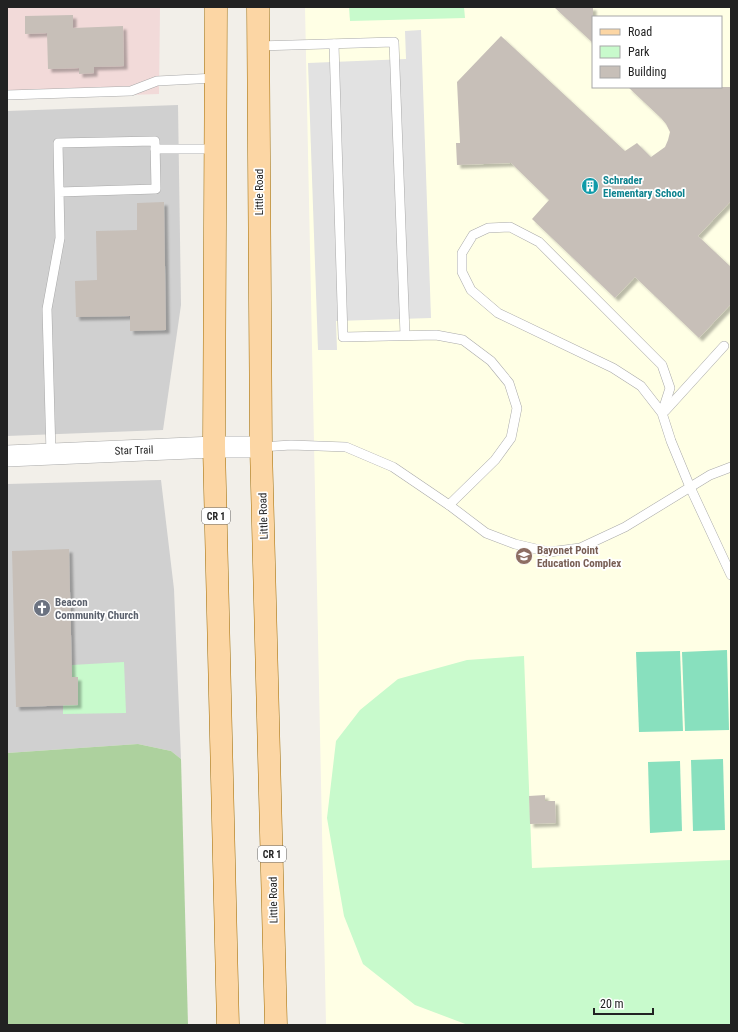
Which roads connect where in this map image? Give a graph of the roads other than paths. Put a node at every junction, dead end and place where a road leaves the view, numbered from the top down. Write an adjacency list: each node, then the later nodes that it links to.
1 (216, 7): 5 (main road, CR 1)
2 (258, 7): 4 (main road, Little Road / CR 1)
3 (334, 44): 4 (lane); 10 (lane); 10 (lane)
4 (258, 46): 14 (main road, Little Road / CR 1)
5 (216, 78): 6 (lane); 8 (main road, CR 1)
6 (7, 95)
7 (155, 149): 8 (lane); 9 (lane); 9 (lane)
8 (216, 149): 13 (main road, CR 1)
9 (59, 192): 15 (lane)
10 (405, 335): 19 (lane)
11 (724, 346): 12 (lane)
12 (662, 413): 12 (lane); 18 (lane)
13 (214, 447): 14 (street, Star Trail); 15 (street, Star Trail); 21 (main road, CR 1)
14 (261, 447): 19 (lane); 22 (main road, Little Road / CR 1)
15 (52, 454): 16 (street, Star Trail)
16 (7, 456)
17 (731, 467): 18 (lane)
18 (690, 487): 19 (lane); 20 (lane)
19 (449, 505)
20 (731, 575)
21 (228, 1025)
22 (276, 1025)

